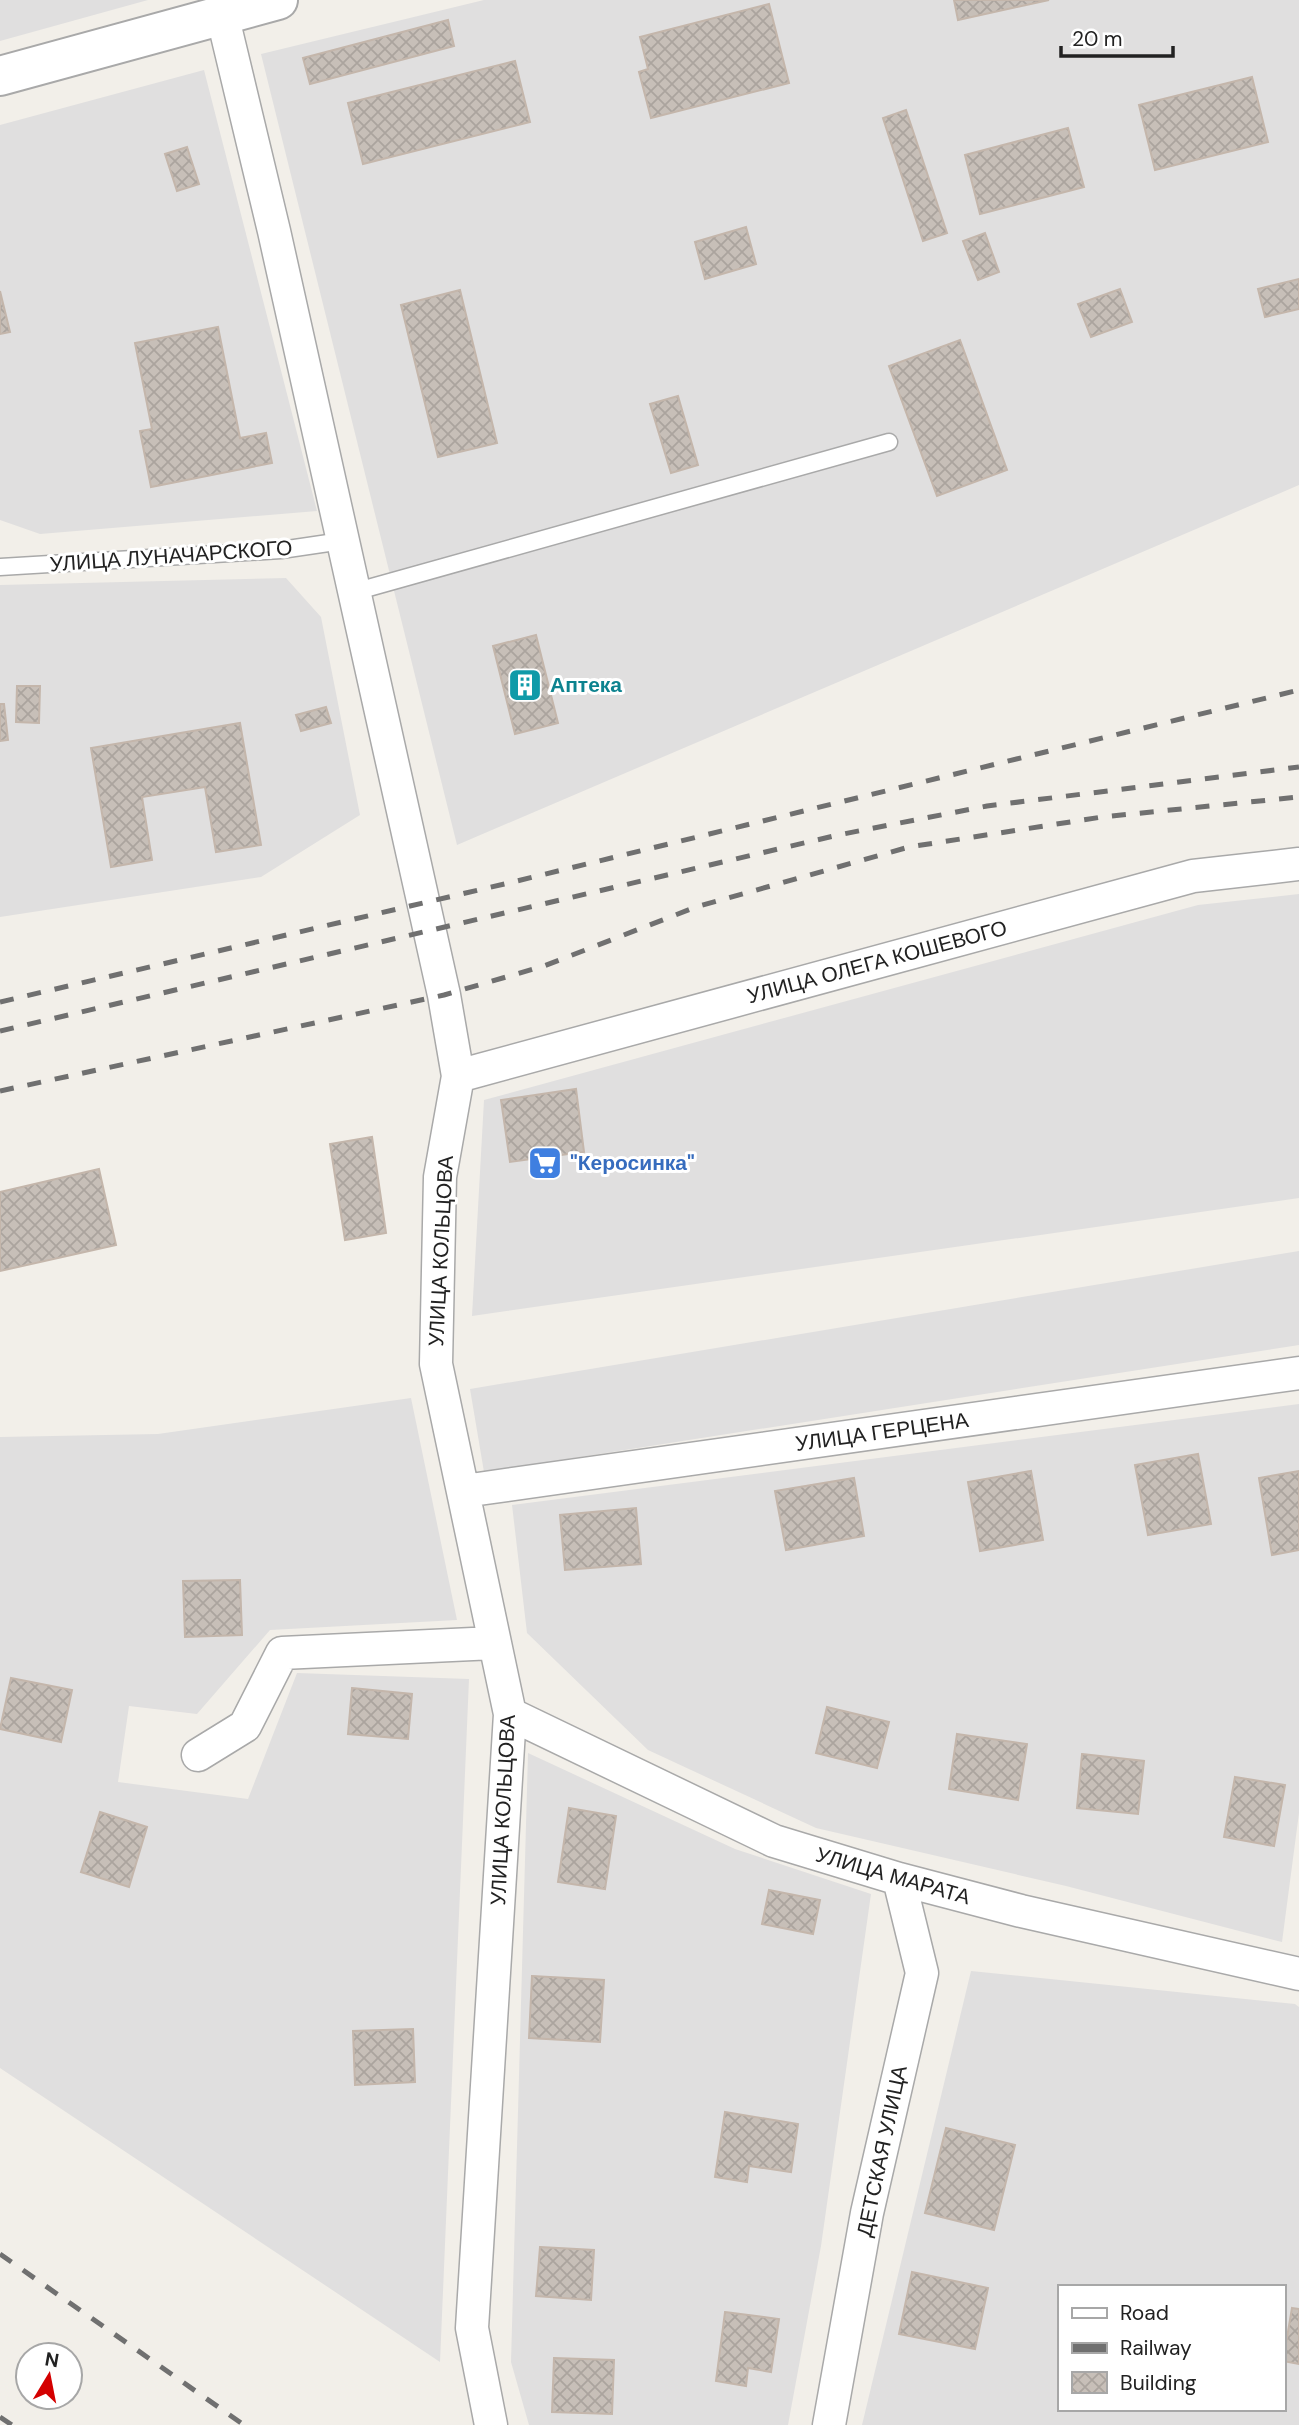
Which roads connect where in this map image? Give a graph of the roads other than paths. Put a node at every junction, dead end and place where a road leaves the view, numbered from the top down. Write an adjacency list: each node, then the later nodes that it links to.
1 (278, 0): 2 (street)
2 (222, 14): 3 (street); 5 (street)
3 (0, 76)
4 (889, 442): 7 (lane)
5 (342, 541): 6 (lane, УЛИЦА ЛУНАЧАРСКОГО); 7 (street)
6 (0, 567)
7 (354, 592): 9 (street)
8 (1299, 864): 9 (street, УЛИЦА ОЛЕГА КОШЕВОГО)
9 (458, 1076): 11 (street, УЛИЦА КОЛЬЦОВА)
10 (1299, 1373): 11 (street, УЛИЦА ГЕРЦЕНА)
11 (464, 1491): 12 (street, УЛИЦА КОЛЬЦОВА)
12 (494, 1643): 13 (street, УЛИЦА КОЛЬЦОВА); 14 (street)
13 (510, 1714): 15 (street, УЛИЦА МАРАТА); 17 (street, УЛИЦА КОЛЬЦОВА)
14 (198, 1755)
15 (899, 1879): 16 (street, УЛИЦА МАРАТА); 18 (street, ДЕТСКАЯ УЛИЦА)
16 (1299, 1974)
17 (491, 2425)
18 (829, 2425)

